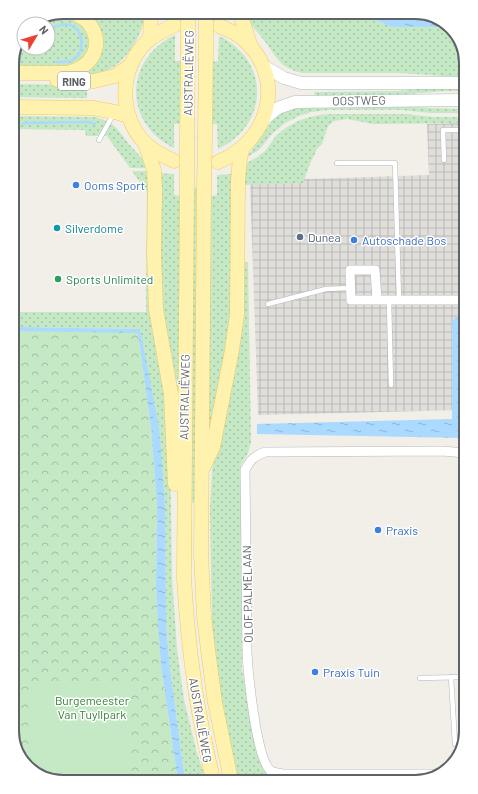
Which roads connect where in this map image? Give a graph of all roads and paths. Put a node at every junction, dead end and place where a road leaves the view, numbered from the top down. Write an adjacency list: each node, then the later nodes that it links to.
1 (85, 19): 12 (main road)
2 (151, 19): 8 (main road)
3 (188, 19): 37 (main road, AUSTRALIËWEG, bridge)
4 (206, 19): 36 (main road, AUSTRALIËWEG, bridge)
5 (242, 19): 9 (main road)
6 (174, 25): 8 (main road, RING)
7 (219, 26): 9 (main road)
8 (150, 39): 10 (main road, RING)
9 (252, 49): 11 (main road)
10 (131, 64): 13 (main road, RING); 18 (main road, RING)
11 (262, 65): 14 (main road, OOSTWEG); 19 (main road)
12 (19, 74)
13 (19, 80)
14 (459, 83)
15 (459, 100): 19 (main road, OOSTWEG)
16 (19, 107): 17 (main road, RING)
17 (115, 112): 18 (main road, RING); 21 (lane)
18 (129, 116): 22 (main road, RING)
19 (263, 120): 23 (main road)
20 (459, 130): 24 (lane)
21 (99, 140)
22 (145, 143): 25 (main road, RING); 37 (main road)
23 (243, 147): 26 (main road); 36 (main road)
24 (444, 160)
25 (174, 161)
26 (218, 162)
27 (337, 163): 31 (lane)
28 (351, 288): 29 (street); 29 (street); 33 (lane)
29 (377, 300): 30 (street)
30 (389, 300): 31 (street); 34 (lane)
31 (399, 300): 32 (street)
32 (459, 300)
33 (268, 304)
34 (391, 385)
35 (459, 453): 42 (street, OLOF PALMELAAN)
36 (201, 471): 44 (main road, AUSTRALIËWEG)
37 (183, 522): 43 (main road, AUSTRALIËWEG)
38 (451, 677): 39 (lane); 40 (lane); 41 (lane)
39 (459, 677)
40 (420, 678)
41 (457, 744)
42 (424, 774)
43 (212, 775)
44 (230, 775)

